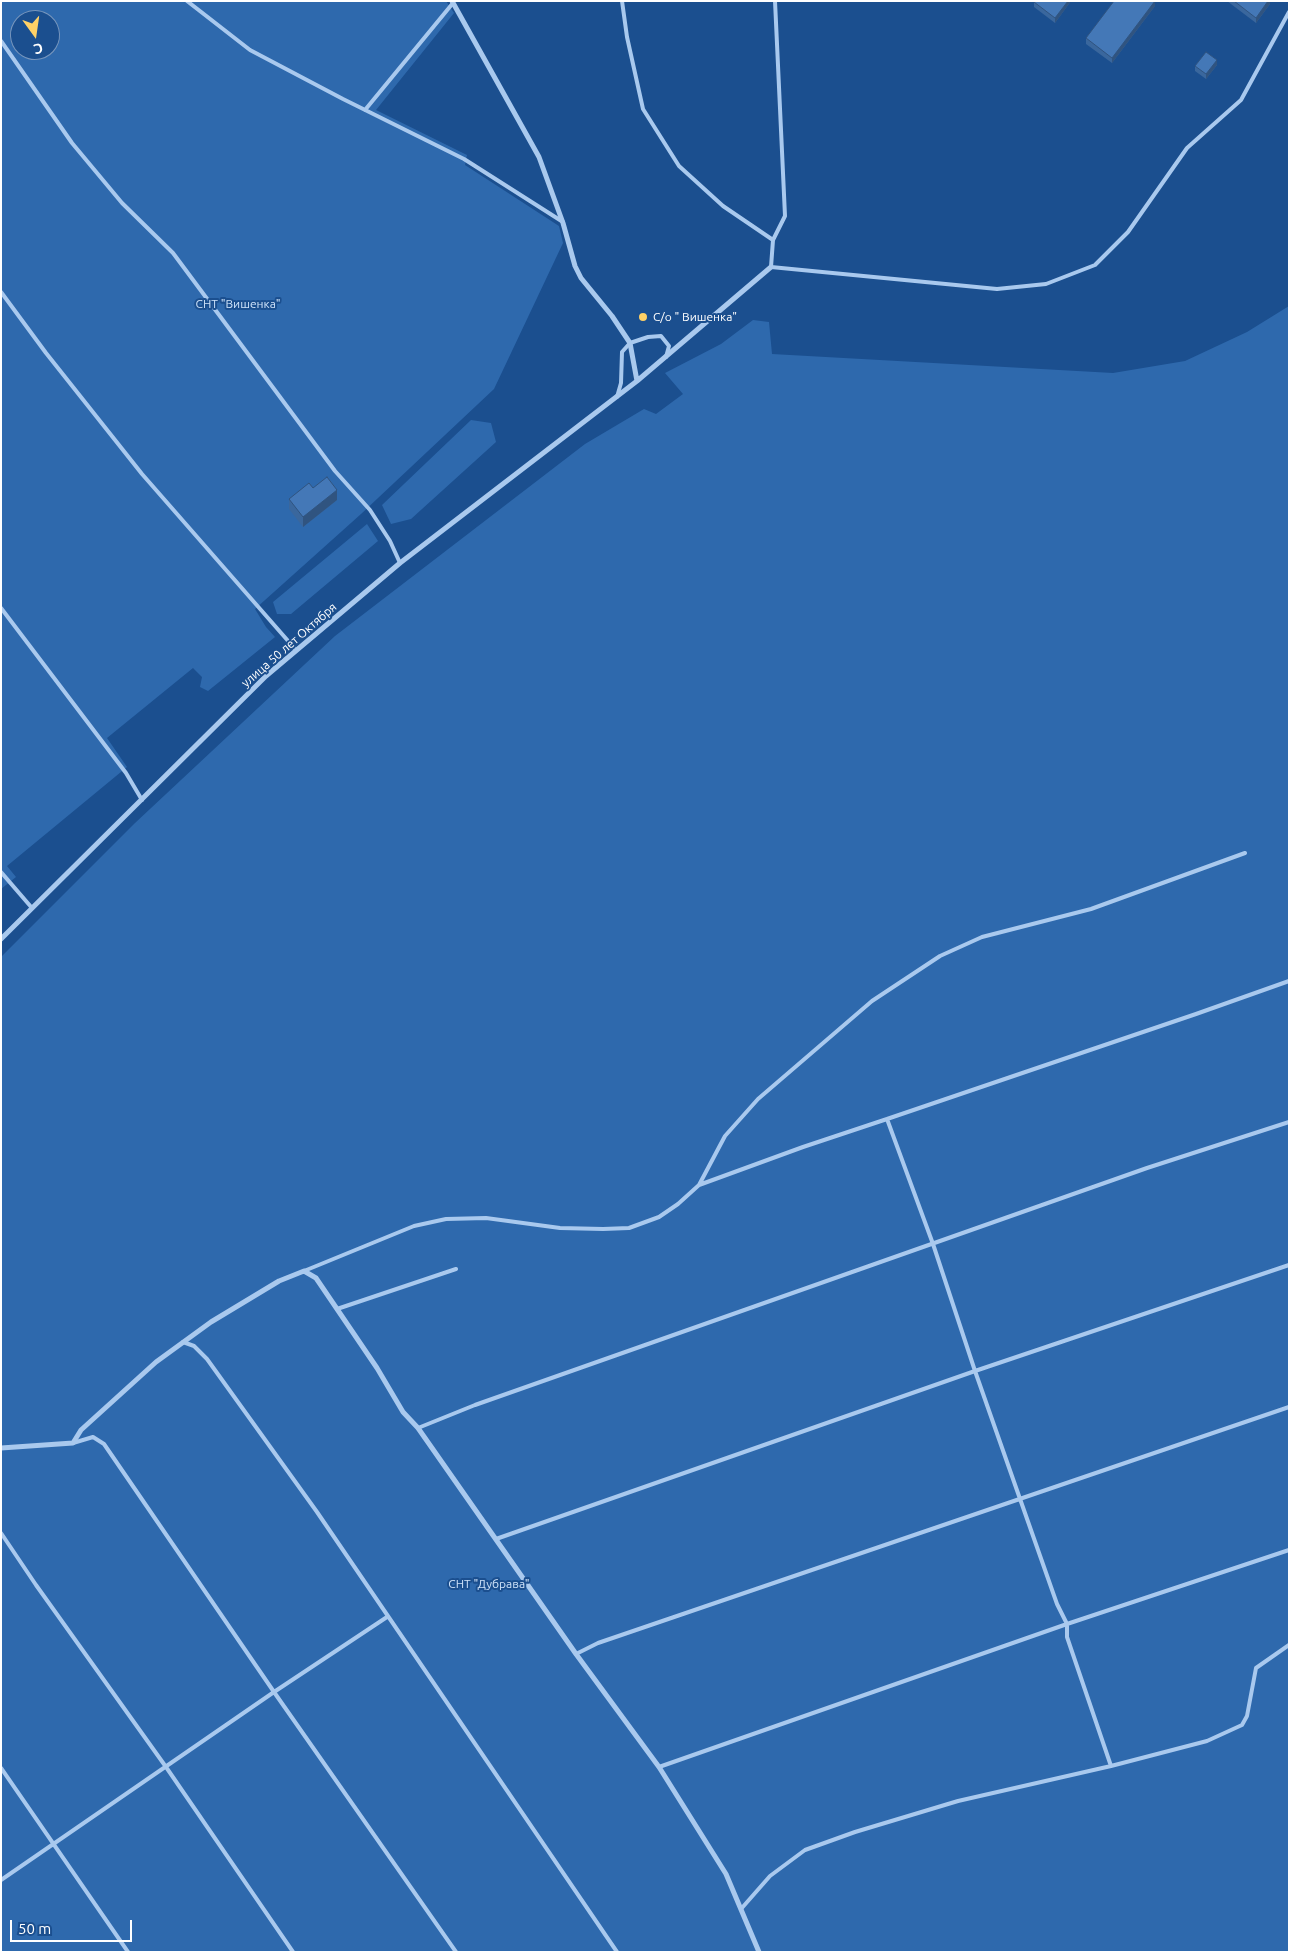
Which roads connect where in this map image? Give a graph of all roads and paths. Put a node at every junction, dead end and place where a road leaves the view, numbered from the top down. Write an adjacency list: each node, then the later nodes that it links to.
1 (186, 1): 7 (lane)
2 (622, 1): 9 (lane)
3 (775, 1): 9 (lane)
4 (453, 2): 7 (lane); 8 (street)
5 (1289, 12): 10 (lane)
6 (1, 40): 16 (lane)
7 (365, 110): 8 (lane)
8 (563, 223): 12 (street)
9 (774, 240): 10 (lane)
10 (771, 267): 13 (street, улица 50 лет Октября)
11 (1, 292): 18 (lane)
12 (630, 343): 13 (lane); 14 (street); 15 (lane)
13 (666, 357): 14 (street, улица 50 лет Октября)
14 (637, 381): 15 (street, улица 50 лет Октября)
15 (617, 397): 16 (street, улица 50 лет Октября)
16 (400, 563): 18 (street, улица 50 лет Октября)
17 (1, 608): 19 (lane)
18 (296, 650): 19 (street, улица 50 лет Октября)
19 (142, 800): 22 (street, улица 50 лет Октября)
20 (1245, 853): 27 (lane)
21 (1, 872): 22 (lane)
22 (32, 908): 23 (street, улица 50 лет Октября)
23 (1, 939)
24 (1289, 981): 25 (lane)
25 (887, 1119): 27 (lane); 28 (lane)
26 (1289, 1122): 28 (lane)
27 (699, 1185): 31 (lane)
28 (933, 1244): 34 (lane); 36 (lane)
29 (1289, 1265): 34 (lane)
30 (456, 1269): 32 (lane)
31 (304, 1271): 32 (street); 33 (street)
32 (337, 1309): 36 (street)
33 (183, 1342): 37 (street); 43 (lane)
34 (975, 1371): 39 (lane); 41 (lane)
35 (1289, 1407): 39 (lane)
36 (418, 1428): 41 (street)
37 (73, 1443): 38 (street); 47 (lane)
38 (1, 1448)
39 (1020, 1498): 44 (lane); 46 (lane)
40 (1, 1533): 49 (lane)
41 (496, 1539): 46 (street)
42 (1289, 1550): 44 (lane)
43 (387, 1617): 47 (lane); 58 (lane)
44 (1067, 1624): 48 (lane); 51 (lane)
45 (1289, 1645): 48 (lane)
46 (576, 1654): 51 (street)
47 (274, 1692): 49 (lane); 57 (lane)
48 (1111, 1766): 54 (lane)
49 (166, 1767): 52 (lane); 56 (lane)
50 (1, 1768): 52 (lane)
51 (659, 1768): 54 (street)
52 (53, 1844): 53 (lane); 55 (lane)
53 (1, 1880)
54 (741, 1909): 59 (street)
55 (128, 1952)
56 (293, 1952)
57 (456, 1952)
58 (617, 1952)
59 (759, 1952)

